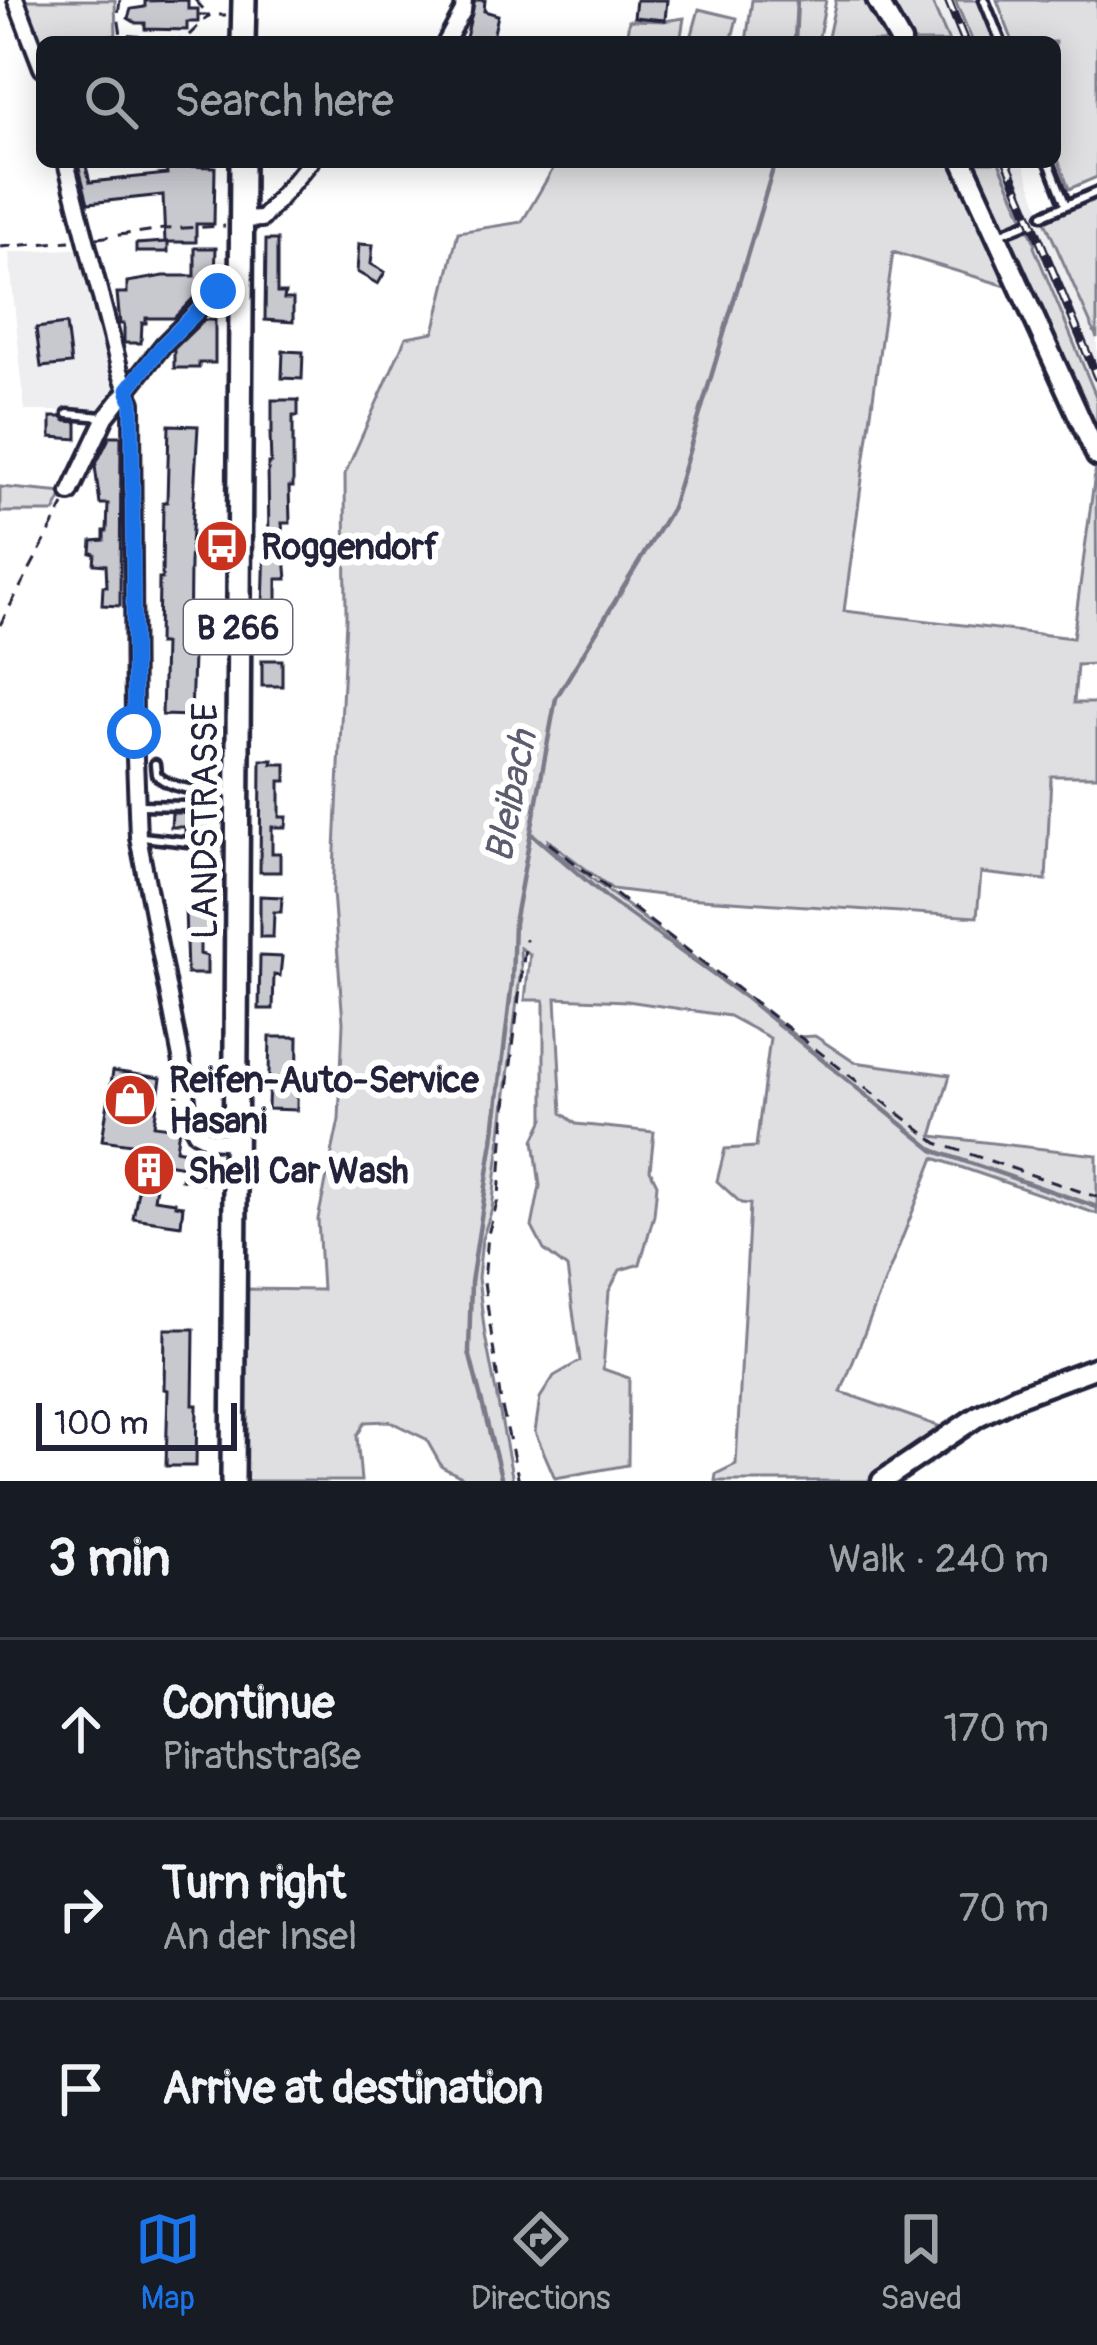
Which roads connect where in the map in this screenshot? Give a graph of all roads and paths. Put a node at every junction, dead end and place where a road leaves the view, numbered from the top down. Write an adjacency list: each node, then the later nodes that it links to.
1 (16, 0): 16 (street)
2 (120, 0): 10 (path)
3 (195, 0): 9 (path)
4 (244, 0): 12 (main road)
5 (464, 0): 13 (street)
6 (877, 0): 14 (main road)
7 (984, 0): 15 (lane)
8 (198, 15): 9 (path)
9 (209, 15): 11 (path)
10 (138, 36)
11 (188, 36)
12 (243, 36)
13 (449, 36)
14 (898, 36)
15 (999, 36)
16 (36, 52)
17 (68, 168): 28 (street)
18 (241, 168): 25 (main road, LANDSTRASSE / B 266)
19 (305, 168): 25 (street)
20 (966, 168): 27 (main road)
21 (1051, 168): 23 (lane)
22 (1097, 192): 23 (lane)
23 (1066, 205): 24 (lane)
24 (1043, 215)
25 (236, 223): 28 (path); 30 (main road, LANDSTRASSE / B 266)
26 (1027, 223): 27 (lane)
27 (997, 236): 34 (main road)
28 (86, 240): 29 (path); 31 (street)
29 (0, 247)
30 (240, 290): 31 (street); 38 (main road, LANDSTRASSE / B 266)
31 (128, 389): 33 (street); 39 (street)
32 (68, 414): 33 (lane)
33 (106, 417): 35 (street)
34 (1097, 456)
35 (70, 493): 36 (path)
36 (0, 625)
37 (155, 764): 38 (lane)
38 (237, 792): 45 (main road, LANDSTRASSE / B 266)
39 (136, 805): 40 (lane); 41 (street)
40 (188, 806)
41 (138, 837): 42 (lane); 45 (street)
42 (188, 842)
43 (548, 843): 46 (path)
44 (526, 939): 49 (path)
45 (235, 1142): 48 (main road, LANDSTRASSE / B 266)
46 (1097, 1197)
47 (1097, 1367): 50 (main road)
48 (233, 1481)
49 (519, 1481)
50 (882, 1481)

